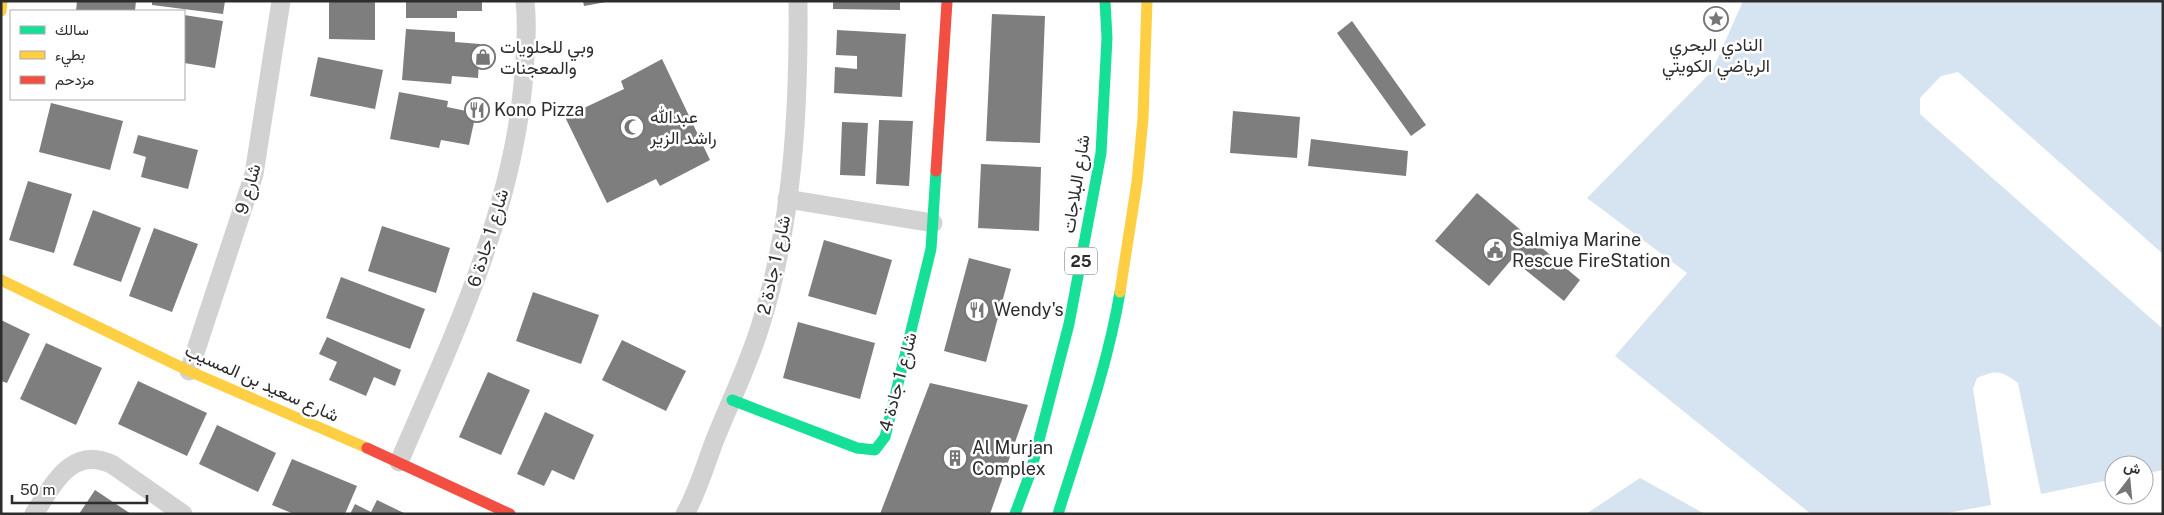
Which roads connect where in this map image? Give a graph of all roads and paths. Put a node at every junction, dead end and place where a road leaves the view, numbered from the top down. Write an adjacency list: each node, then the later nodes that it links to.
1 (2, 1): 8 (street)
2 (281, 1): 12 (street, شارع 9)
3 (526, 1): 14 (street, شارع 1 جادة 6)
4 (798, 1): 9 (street, شارع 1 جادة 2)
5 (1104, 1): 19 (street, شارع البلاجات / 25)
6 (1147, 1): 20 (street, 25)
7 (947, 2): 10 (street, شارع 1 جادة 4)
8 (1, 12)
9 (787, 199): 10 (street); 13 (street, شارع 1 جادة 2)
10 (932, 223): 13 (street, شارع 1 جادة 4)
11 (1, 280): 12 (street, شارع سعيد بن المسيب)
12 (189, 371): 14 (street, شارع سعيد بن المسيب)
13 (732, 400): 18 (street, شارع 1 جادة 2)
14 (399, 462): 17 (street, شارع سعيد بن المسيب)
15 (34, 514): 16 (street)
16 (183, 514)
17 (510, 514)
18 (685, 514)
19 (1015, 514)
20 (1058, 514)

